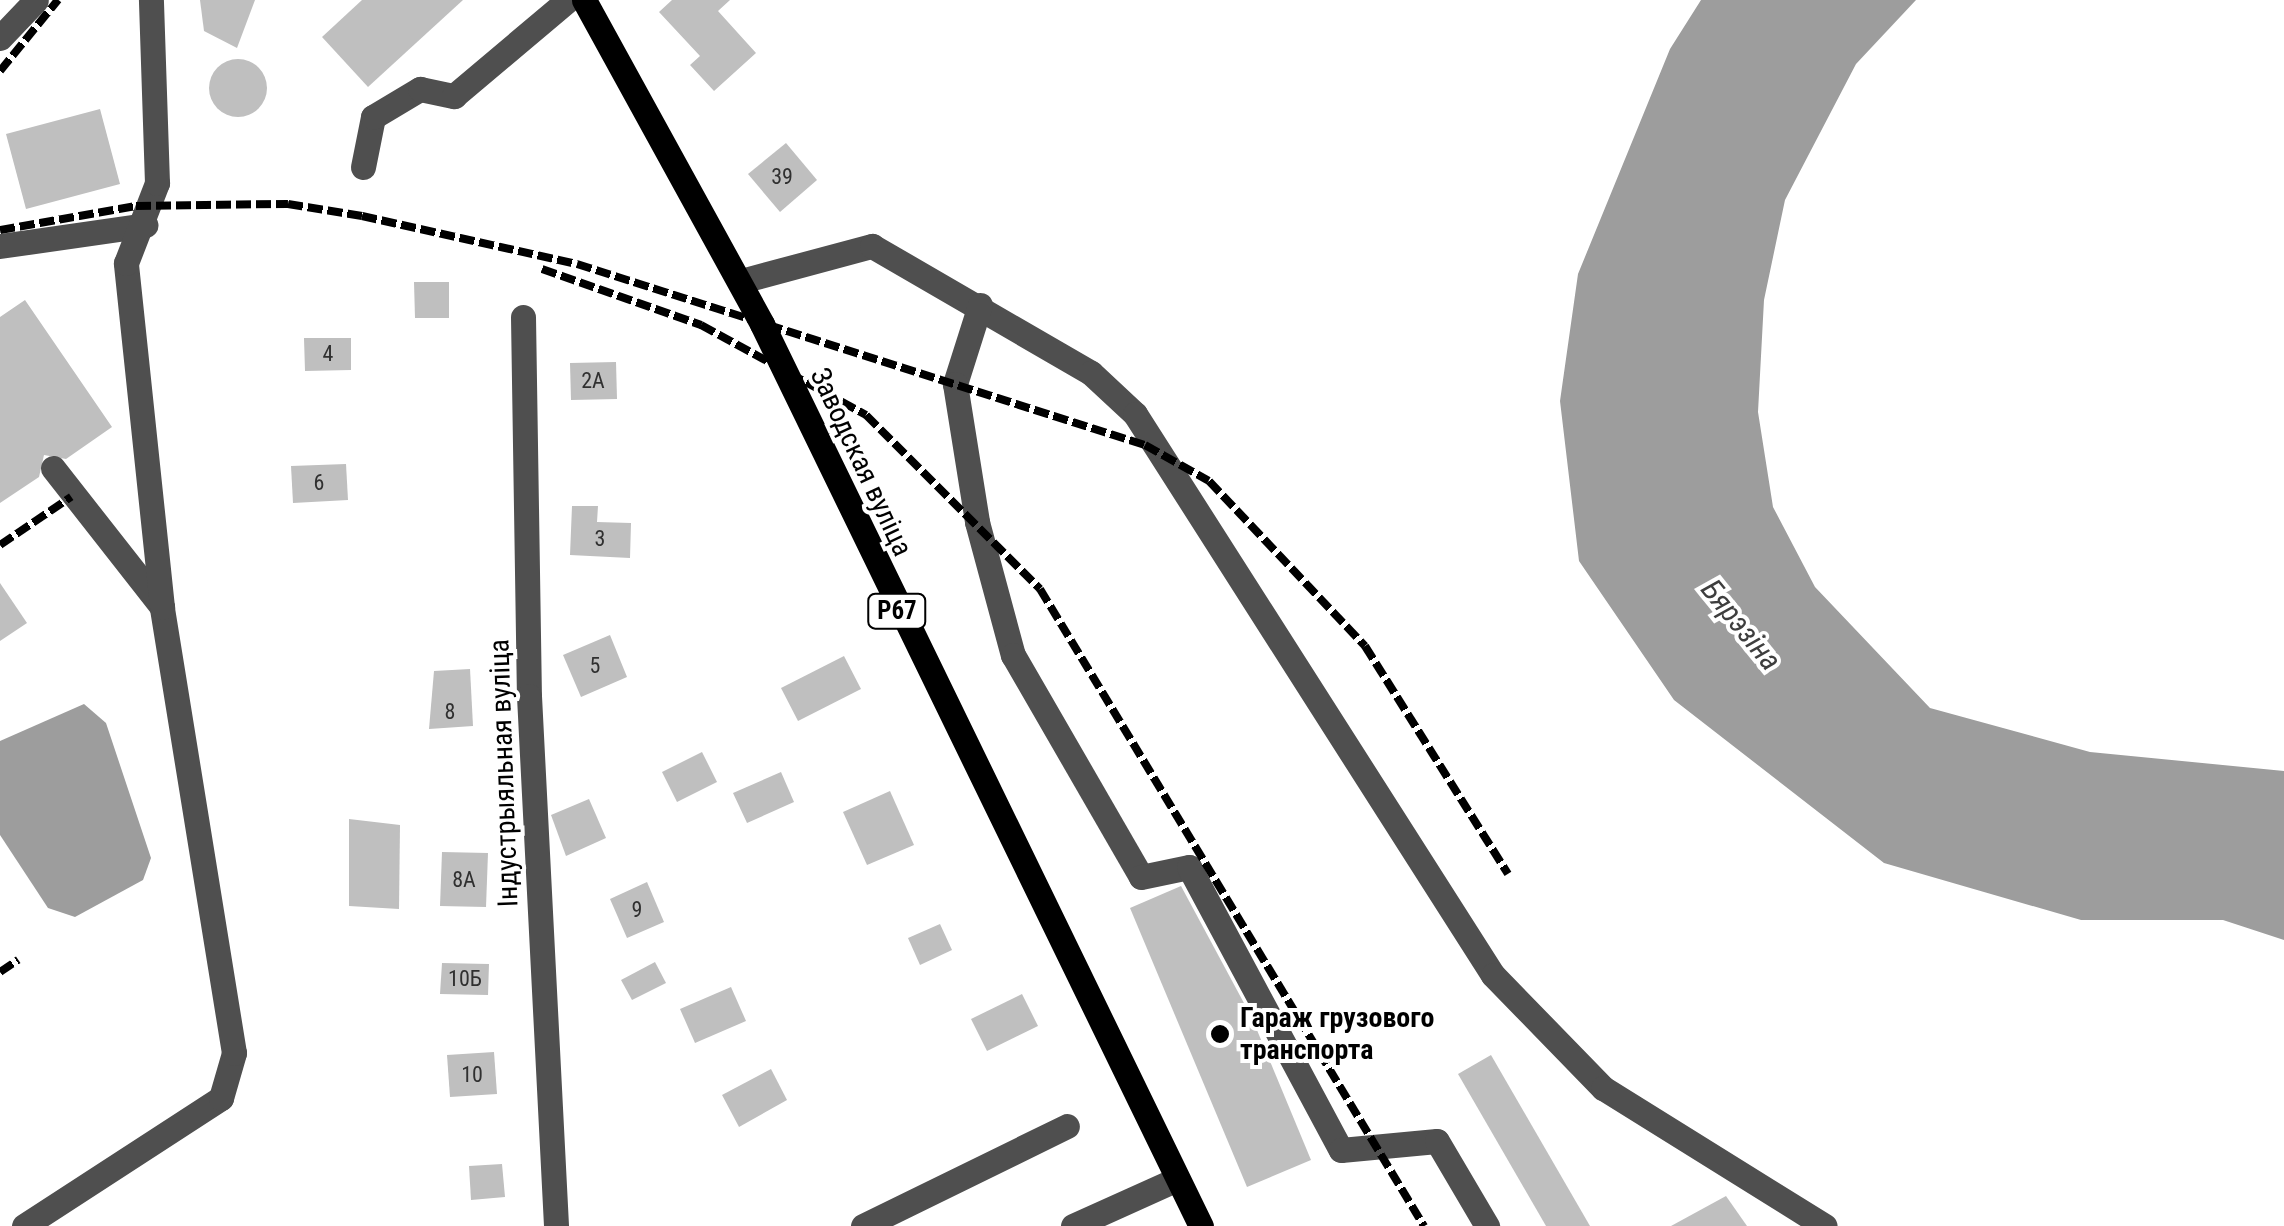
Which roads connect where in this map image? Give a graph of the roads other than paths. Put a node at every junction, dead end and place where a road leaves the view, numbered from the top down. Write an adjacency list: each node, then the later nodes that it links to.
1 (36, 0): 5 (street)
2 (151, 0): 7 (street)
3 (568, 0): 6 (street)
4 (584, 0): 9 (main road, Заводская вуліца / Р67)
5 (0, 38)
6 (364, 167)
7 (145, 225): 8 (street); 13 (street)
8 (0, 246)
9 (740, 280): 10 (street); 15 (main road, Заводская вуліца / Р67)
10 (980, 305): 21 (street); 22 (street)
11 (523, 317): 17 (street, Індустрыяльная вуліца)
12 (52, 468): 13 (street)
13 (162, 607): 16 (street)
14 (1068, 1126): 18 (street)
15 (1177, 1179): 19 (street); 20 (main road, Заводская вуліца / Р67)
16 (24, 1226)
17 (556, 1226)
18 (863, 1226)
19 (1073, 1226)
20 (1201, 1226)
21 (1487, 1226)
22 (1824, 1226)

